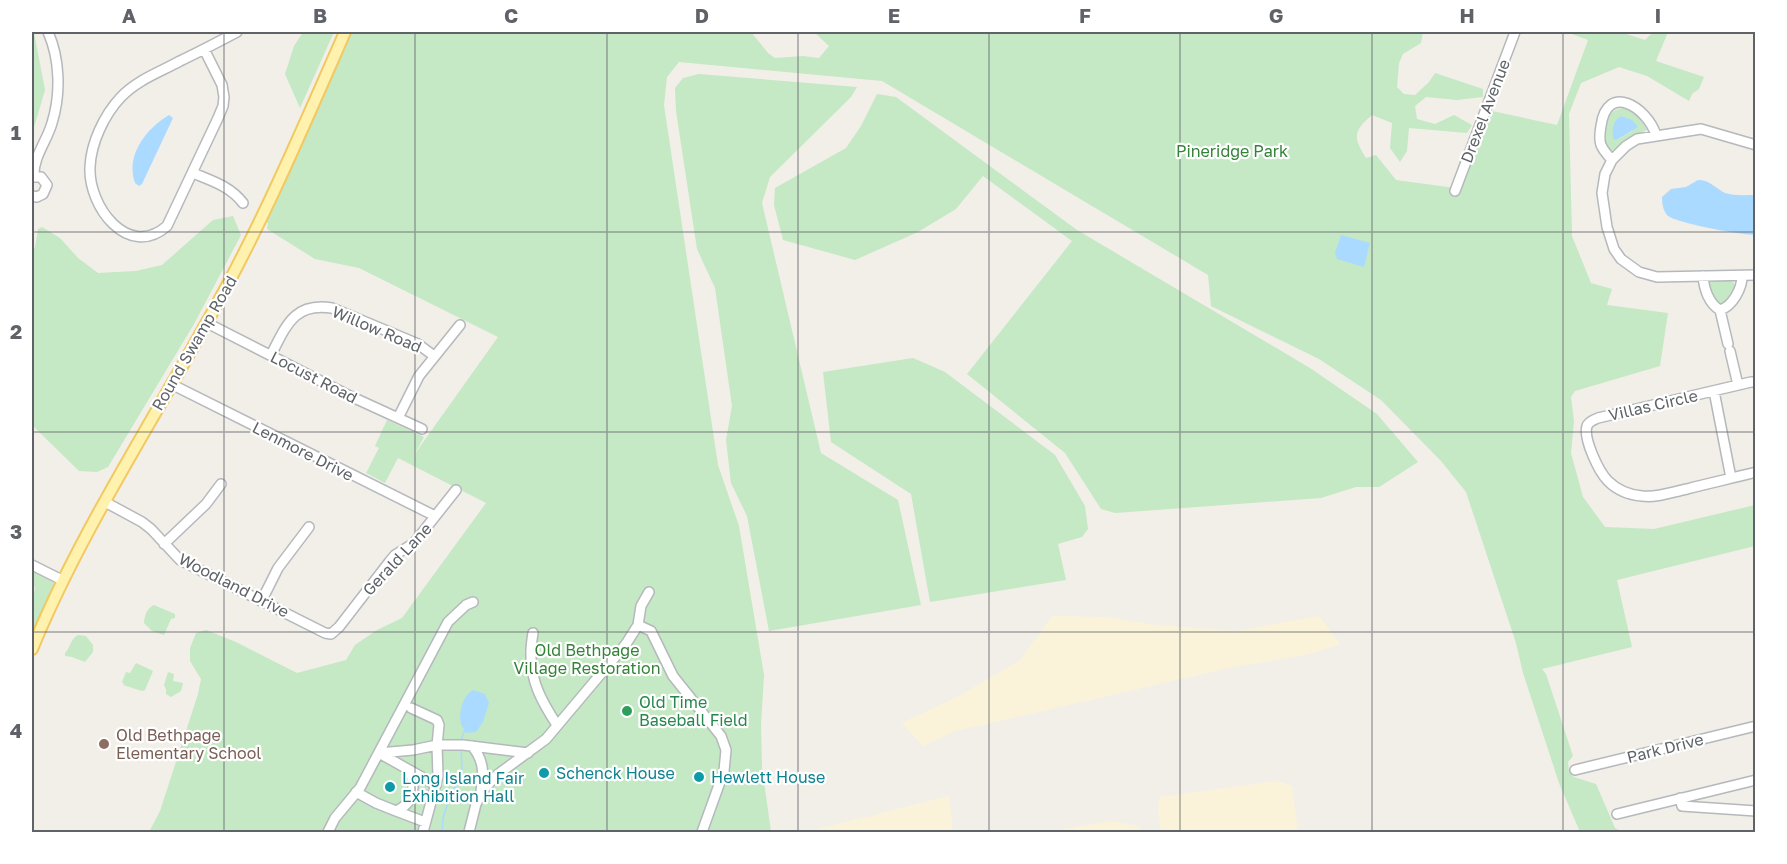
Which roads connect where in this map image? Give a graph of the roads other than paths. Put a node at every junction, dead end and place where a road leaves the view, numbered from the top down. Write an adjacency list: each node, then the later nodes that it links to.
1 (48, 32): 10 (street)
2 (237, 32): 5 (street)
3 (345, 32): 18 (main road, Round Swamp Road)
4 (1515, 32): 11 (street, Drexel Avenue)
5 (204, 49): 9 (street); 9 (street)
6 (1656, 135): 7 (street); 8 (street); 8 (street)
7 (1755, 145)
8 (1612, 160): 15 (street)
9 (193, 173): 13 (street)
10 (33, 176): 12 (street)
11 (1455, 191)
12 (32, 196)
13 (243, 203)
14 (1755, 275): 16 (street)
15 (1703, 276): 16 (street); 17 (street)
16 (1742, 276): 17 (street)
17 (1720, 310): 24 (street)
18 (207, 323): 20 (street, Locust Road); 23 (main road, Round Swamp Road)
19 (460, 324): 21 (street)
20 (271, 355): 21 (street, Willow Road); 26 (street, Locust Road)
21 (434, 356): 26 (street)
22 (1755, 382): 24 (street, Villas Circle)
23 (171, 384): 32 (main road, Round Swamp Road); 33 (street, Lenmore Drive)
24 (1738, 385): 25 (street, Villas Circle)
25 (1714, 391): 29 (street); 29 (street, Villas Circle)
26 (398, 418): 27 (street, Locust Road)
27 (422, 429)
28 (1755, 472): 29 (street, Villas Circle)
29 (1731, 478)
30 (221, 484): 35 (street)
31 (456, 490): 33 (street, Gerald Lane)
32 (105, 502): 35 (street, Woodland Drive); 37 (main road, Round Swamp Road)
33 (435, 516): 42 (street, Gerald Lane)
34 (309, 527): 39 (street)
35 (164, 544): 39 (street, Woodland Drive)
36 (32, 565): 37 (street)
37 (62, 580): 44 (main road, Round Swamp Road)
38 (649, 592): 41 (street)
39 (262, 600): 42 (street, Woodland Drive)
40 (473, 602): 50 (street)
41 (638, 625): 46 (street); 66 (street)
42 (339, 627)
43 (533, 633): 46 (street)
44 (32, 649)
45 (411, 708): 48 (street)
46 (557, 725): 51 (street)
47 (1755, 726): 52 (street, Park Drive)
48 (437, 745): 49 (street); 50 (street); 55 (street)
49 (464, 746): 51 (street); 57 (street)
50 (379, 753): 53 (street); 56 (street)
51 (528, 753): 57 (street)
52 (1575, 770)
53 (410, 771): 55 (street); 59 (street)
54 (1755, 780): 58 (street)
55 (436, 785): 62 (street)
56 (356, 792): 59 (street); 63 (street)
57 (480, 797): 65 (street)
58 (1680, 798): 60 (street); 61 (street)
59 (396, 811): 62 (street)
60 (1755, 811)
61 (1617, 814)
62 (425, 822): 64 (street)
63 (328, 832)
64 (423, 832)
65 (469, 832)
66 (702, 832)

